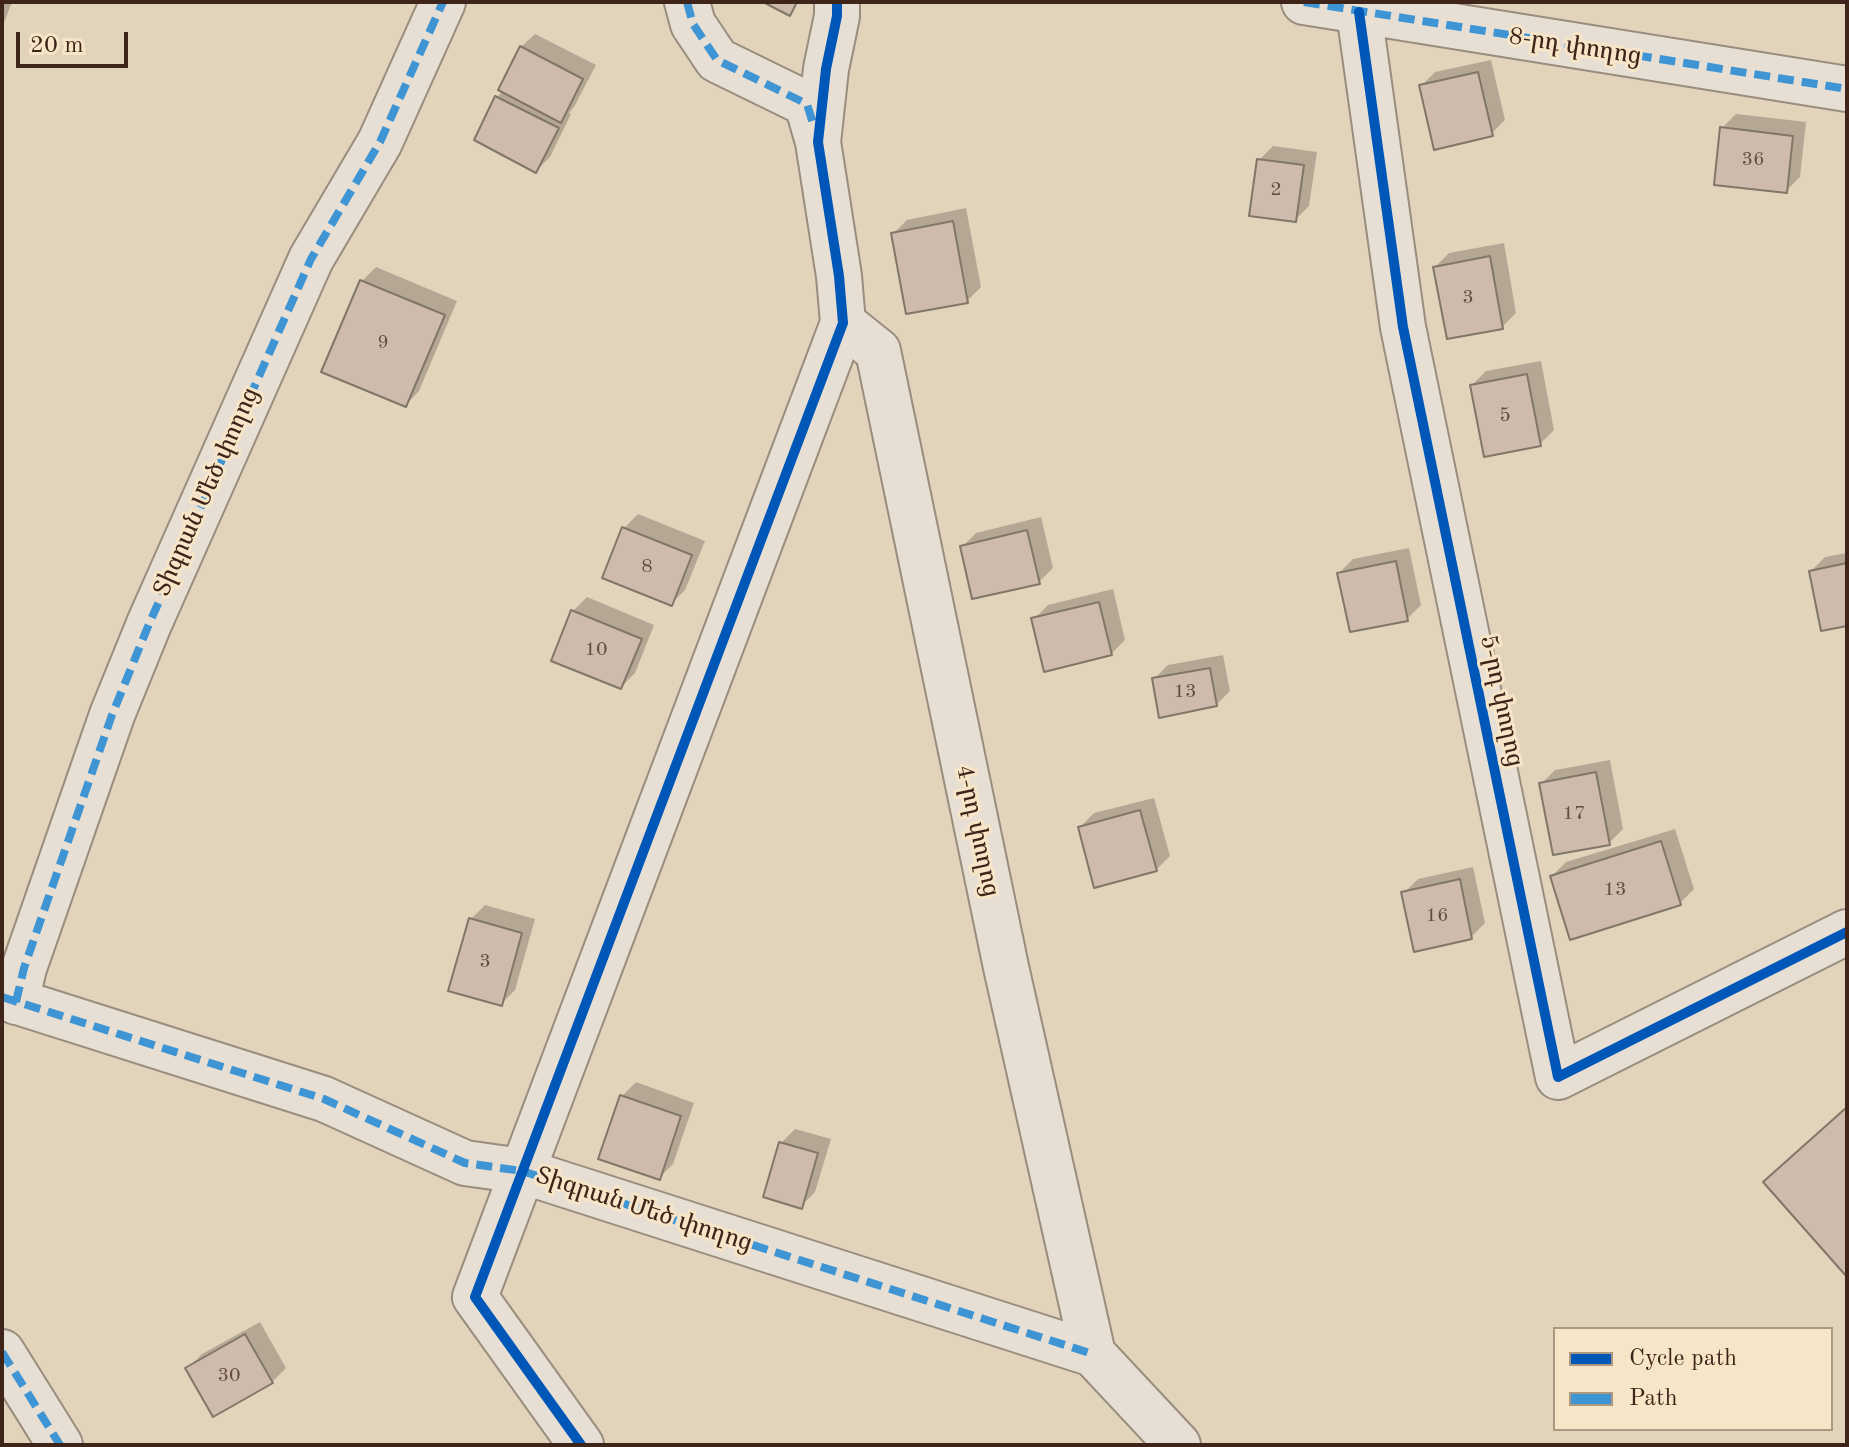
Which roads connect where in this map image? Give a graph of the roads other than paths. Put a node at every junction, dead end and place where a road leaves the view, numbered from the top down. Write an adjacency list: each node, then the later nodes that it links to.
1 (443, 2): 10 (street, Տիգրան Մեծ փողոց)
2 (687, 2): 7 (street)
3 (837, 2): 7 (street)
4 (1304, 2): 5 (street, 8-րդ փողոց)
5 (1359, 12): 6 (street, 8-րդ փողոց); 9 (street, 5-րդ փողոց)
6 (1847, 89)
7 (818, 142): 8 (street)
8 (843, 323): 11 (street); 13 (street, 4-րդ փողոց)
9 (1847, 932)
10 (9, 1000): 11 (street, Տիգրան Մեծ փողոց)
11 (522, 1171): 13 (street, Տիգրան Մեծ փողոց); 15 (street)
12 (2, 1352): 14 (street)
13 (1093, 1354): 16 (street)
14 (60, 1445)
15 (581, 1445)
16 (1178, 1445)

